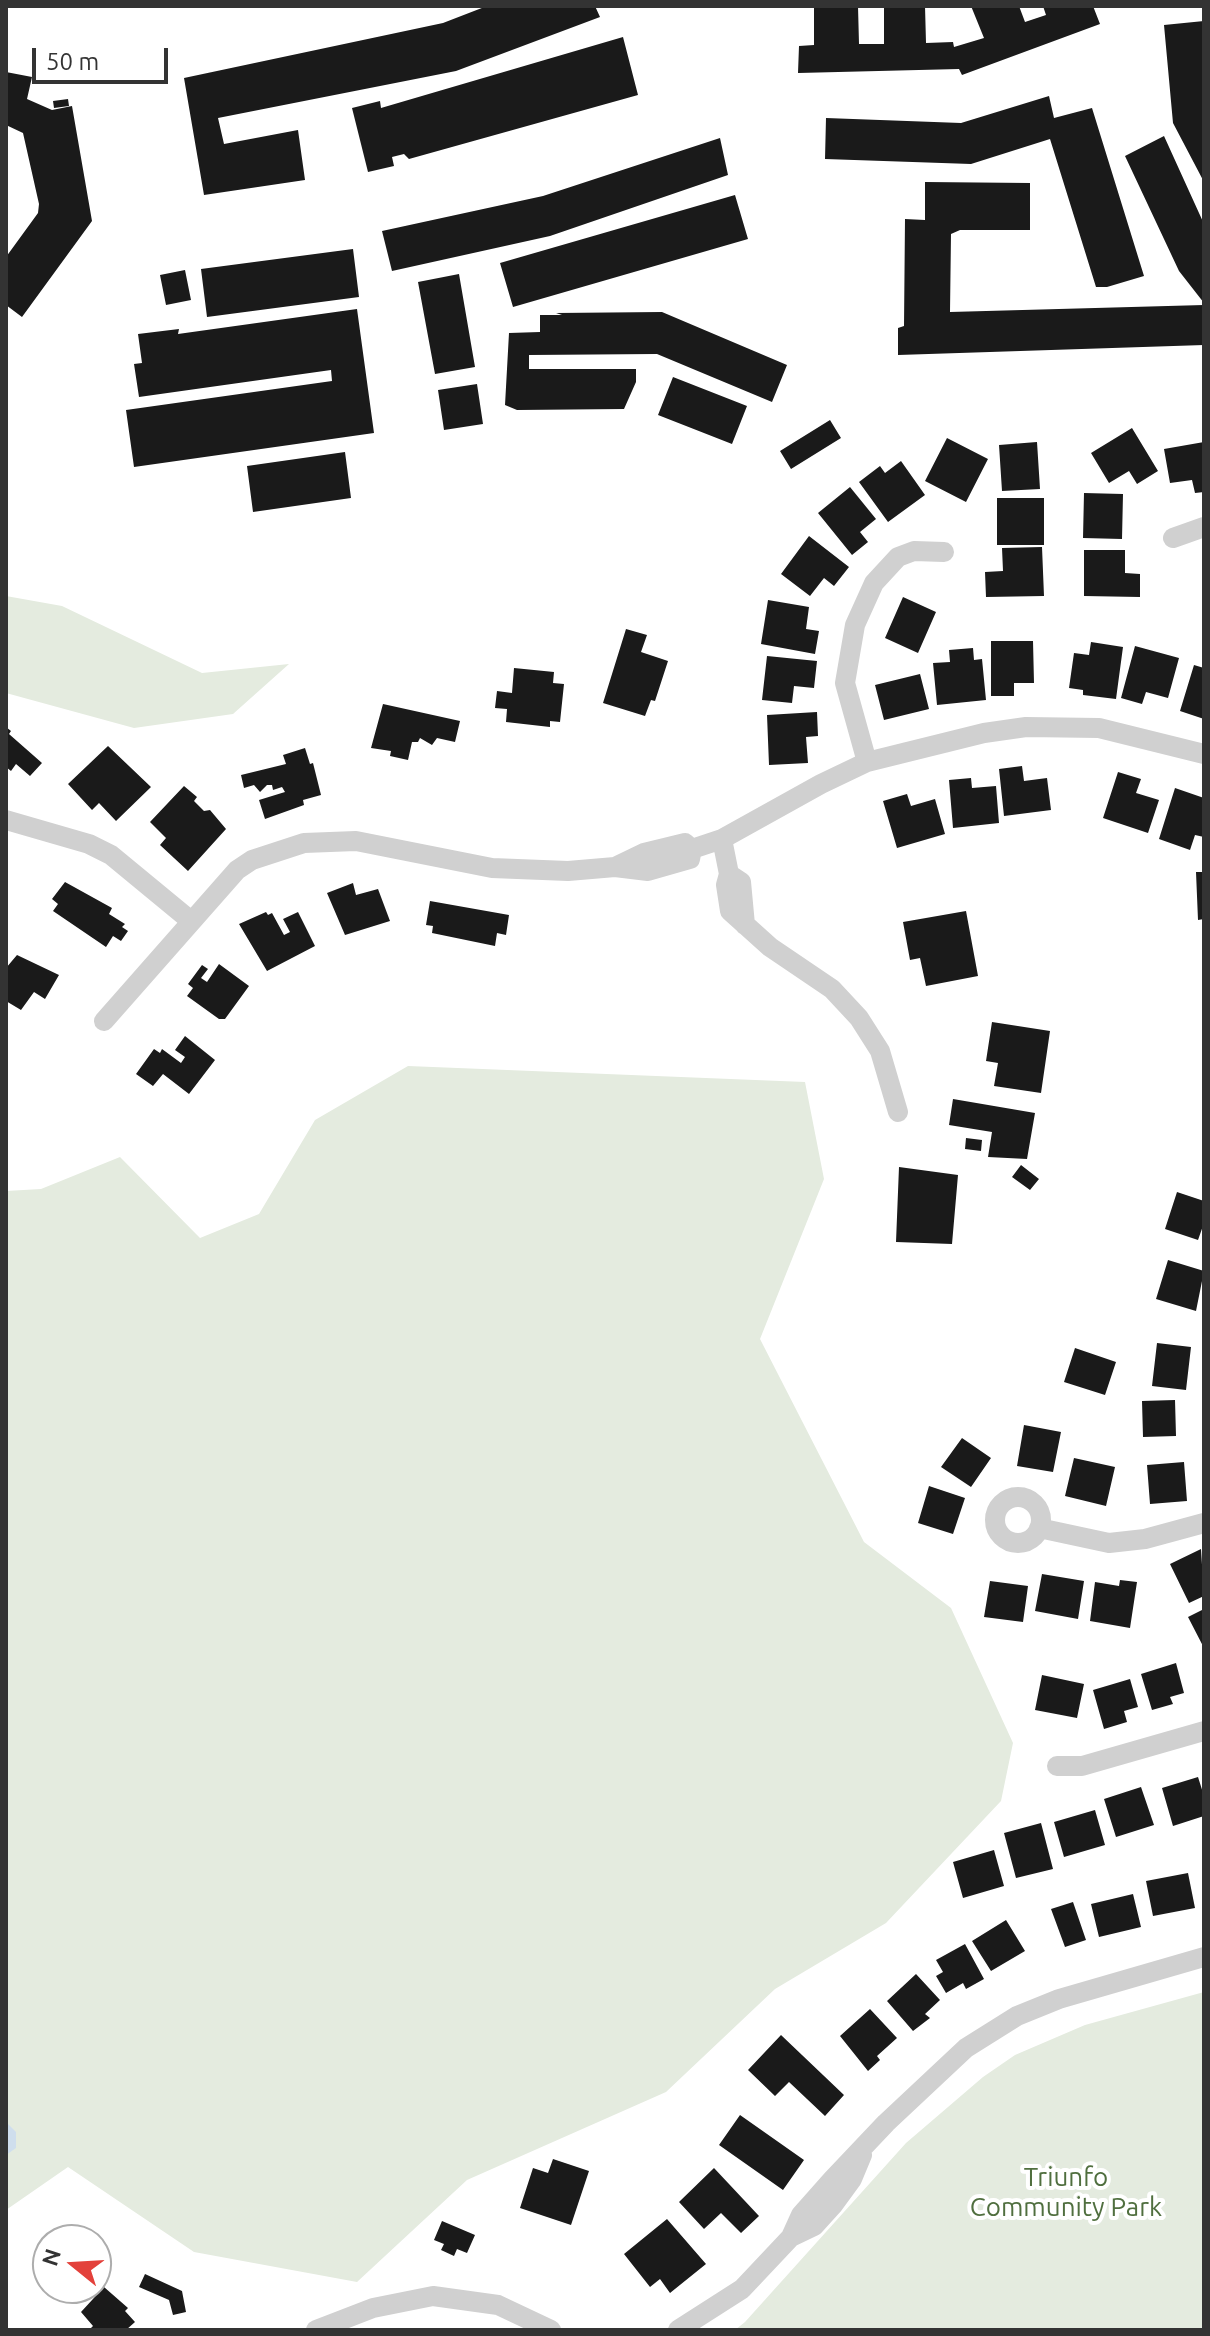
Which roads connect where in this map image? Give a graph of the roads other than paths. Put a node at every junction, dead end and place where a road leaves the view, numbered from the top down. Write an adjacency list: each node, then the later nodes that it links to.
1 (1204, 527): 2 (street)
2 (1173, 538)
3 (944, 552): 5 (street)
4 (1204, 754): 5 (street)
5 (867, 762): 7 (street)
6 (6, 820): 8 (street)
7 (722, 839): 8 (street); 10 (street)
8 (191, 921): 9 (street)
9 (104, 1021)
10 (898, 1112)
11 (1204, 1523): 12 (street)
12 (1039, 1528)
13 (1204, 1731): 14 (street)
14 (1057, 1766)
15 (1204, 1957): 18 (street)
16 (316, 2330): 17 (street)
17 (551, 2330)
18 (678, 2330)

